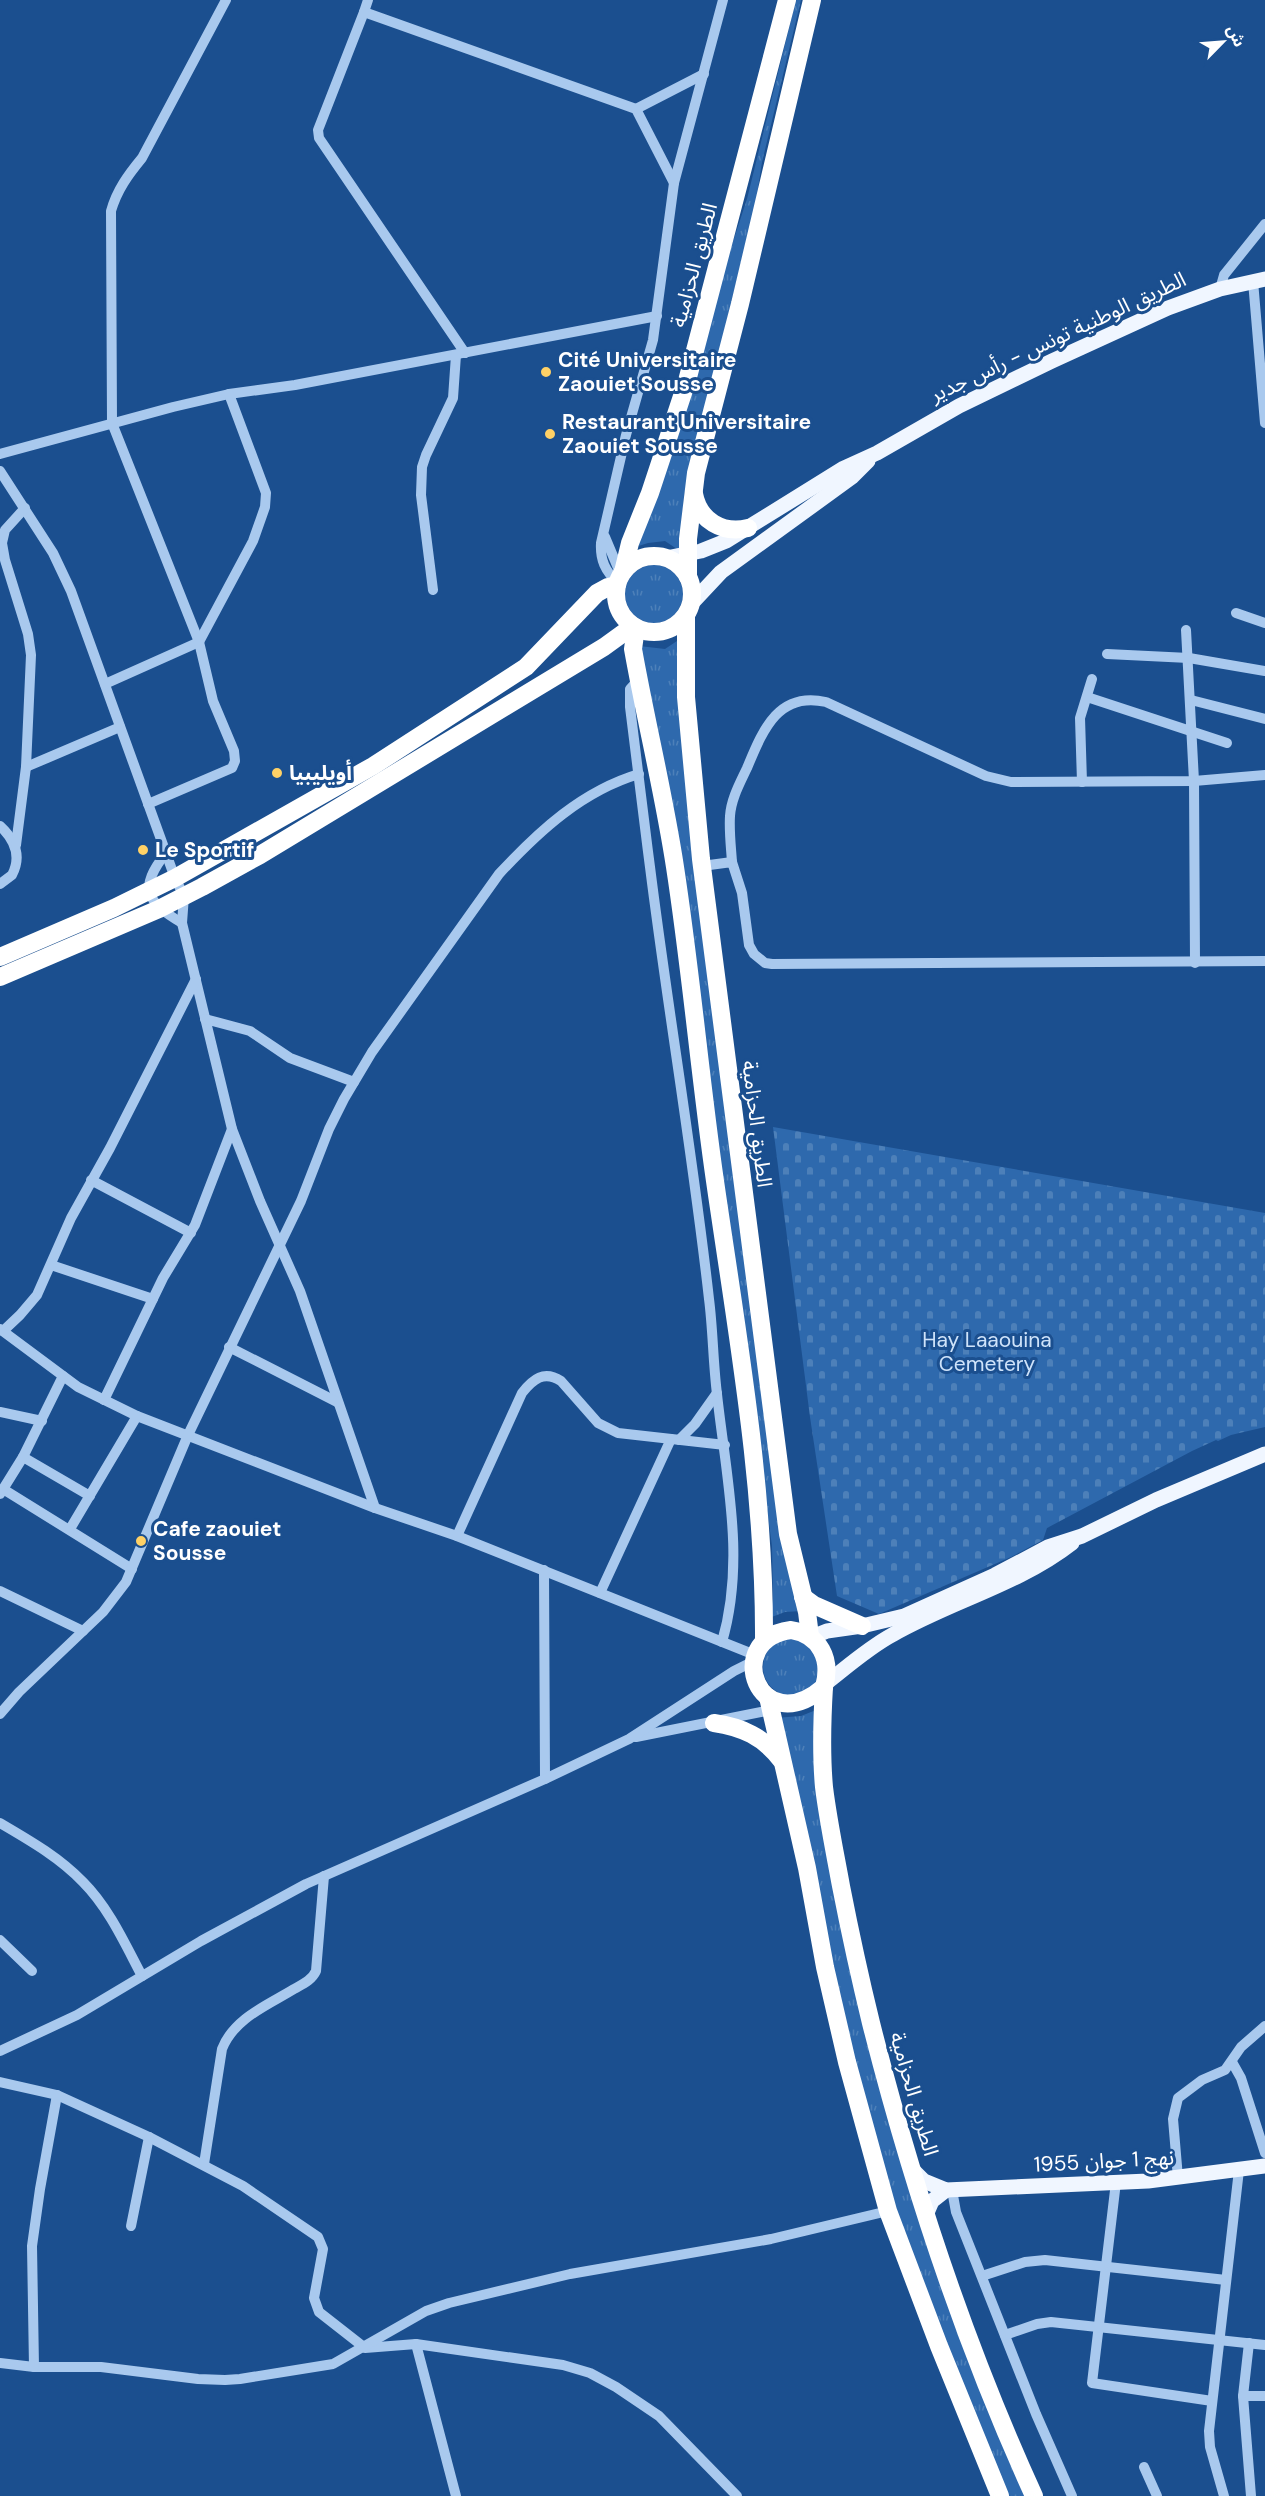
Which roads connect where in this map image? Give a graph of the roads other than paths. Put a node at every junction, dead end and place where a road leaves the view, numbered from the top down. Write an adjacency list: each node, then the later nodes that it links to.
1 (226, 0): 16 (street)
2 (368, 0): 6 (street)
3 (723, 0): 7 (street)
4 (787, 0): 28 (highway, الطريق الحزامية)
5 (812, 0): 21 (highway)
6 (364, 12): 8 (street); 14 (street)
7 (704, 74): 8 (street); 9 (street)
8 (636, 109): 9 (street)
9 (674, 183): 13 (street)
10 (1265, 224): 12 (street)
11 (1259, 280): 12 (main road, الطريق الوطنية تونس - رأس جدير); 17 (street)
12 (1220, 289): 18 (main road, الطريق الوطنية تونس - رأس جدير)
13 (657, 316): 14 (street); 28 (street)
14 (460, 354): 15 (street); 29 (street)
15 (229, 394): 16 (street); 35 (street)
16 (112, 423): 19 (street); 35 (street)
17 (1265, 423)
18 (877, 453): 23 (main road, الطريق الوطنية تونس - رأس جدير); 30 (main road, الطريق الوطنية تونس - رأس جدير)
19 (0, 454)
20 (0, 471): 22 (street)
21 (693, 491): 23 (highway); 25 (highway)
22 (25, 508): 24 (street); 42 (street)
23 (748, 528): 25 (main road, الطريق الوطنية تونس - رأس جدير)
24 (3, 530): 49 (street)
25 (688, 555): 26 (main road, الطريق الوطنية تونس - رأس جدير); 27 (highway)
26 (666, 558): 27 (highway); 28 (highway)
27 (688, 577): 30 (highway)
28 (620, 579): 33 (highway); 60 (highway)
29 (433, 590)
30 (688, 610): 33 (highway); 59 (highway, الطريق الحزامية)
31 (1236, 613): 32 (street)
32 (1265, 623)
33 (634, 627): 36 (highway); 40 (highway)
34 (1186, 630): 38 (street)
35 (199, 642): 42 (street); 54 (street)
36 (591, 654): 40 (highway); 63 (highway)
37 (1107, 654): 38 (street)
38 (1189, 658): 39 (street); 44 (street)
39 (1265, 671)
40 (638, 675): 50 (street); 108 (highway)
41 (1092, 679): 43 (street)
42 (105, 684): 46 (street)
43 (1087, 697): 47 (street); 53 (street)
44 (1191, 700): 45 (street); 47 (street)
45 (1265, 719)
46 (120, 727): 49 (street); 54 (street)
47 (1192, 731): 48 (street); 52 (street)
48 (1227, 743)
49 (26, 767): 56 (street)
50 (639, 774): 72 (street); 82 (street)
51 (1265, 775): 52 (street)
52 (1194, 781): 53 (street); 68 (street)
53 (1082, 782): 58 (street)
54 (148, 804): 57 (street)
55 (0, 826): 56 (street)
56 (16, 845): 61 (street)
57 (166, 853): 60 (street); 62 (street)
58 (732, 862): 59 (street); 68 (street)
59 (702, 866): 103 (highway, الطريق الحزامية)
60 (175, 878): 62 (highway); 63 (street)
61 (0, 884)
62 (149, 890): 64 (street); 66 (highway)
63 (184, 896): 64 (highway); 65 (street)
64 (159, 909): 65 (street); 69 (highway)
65 (182, 923): 70 (street)
66 (0, 957)
67 (1265, 961): 68 (street)
68 (1195, 963)
69 (0, 977)
70 (196, 979): 71 (street); 74 (street)
71 (205, 1018): 72 (street); 73 (street)
72 (354, 1082): 76 (street)
73 (232, 1129): 75 (street); 76 (street)
74 (91, 1179): 75 (street); 77 (street)
75 (191, 1233): 78 (street)
76 (278, 1246): 80 (street); 84 (street)
77 (51, 1265): 78 (street); 79 (street)
78 (153, 1299): 83 (street)
79 (2, 1330): 81 (street)
80 (229, 1347): 84 (street); 88 (street)
81 (63, 1376): 83 (street); 87 (street)
82 (717, 1393): 89 (street); 90 (street)
83 (105, 1400): 86 (street)
84 (338, 1402): 95 (street)
85 (0, 1412): 87 (street)
86 (137, 1416): 88 (street); 94 (street)
87 (42, 1421): 92 (street)
88 (188, 1435): 95 (street); 99 (street)
89 (675, 1439): 90 (street); 97 (street); 102 (street)
90 (724, 1445): 107 (street)
91 (1265, 1455): 98 (main road)
92 (23, 1457): 93 (street); 94 (street)
93 (2, 1492): 96 (street)
94 (90, 1496): 96 (street)
95 (375, 1508): 97 (street)
96 (69, 1529): 99 (street)
97 (457, 1536): 100 (street)
98 (1082, 1536): 104 (main road); 109 (main road)
99 (132, 1569): 105 (street)
100 (544, 1570): 102 (street); 115 (street)
101 (0, 1591): 105 (street)
102 (600, 1593): 107 (street)
103 (803, 1597): 104 (highway); 106 (highway, الطريق الحزامية)
104 (861, 1626): 106 (main road)
105 (83, 1631): 111 (street)
106 (811, 1637): 108 (highway); 109 (highway, الطريق الحزامية)
107 (722, 1642): 108 (street)
108 (758, 1652): 110 (highway); 113 (street)
109 (824, 1685): 110 (highway); 130 (highway, الطريق الحزامية)
110 (769, 1704): 112 (street); 114 (highway)
111 (1, 1710)
112 (714, 1723): 113 (street); 114 (highway)
113 (629, 1738): 115 (street)
114 (784, 1764): 135 (highway)
115 (545, 1779): 117 (street)
116 (0, 1823): 120 (street)
117 (324, 1876): 120 (street); 128 (street)
118 (0, 1940): 119 (street)
119 (32, 1971)
120 (142, 1976): 122 (street)
121 (1265, 2026): 123 (street)
122 (0, 2051)
123 (1232, 2062): 127 (street); 132 (street)
124 (0, 2082): 125 (street)
125 (57, 2095): 126 (street); 149 (street)
126 (149, 2138): 128 (street); 137 (street)
127 (1265, 2153)
128 (204, 2164): 147 (street)
129 (1265, 2166): 131 (main road, نهج 1 جوان 1955)
130 (912, 2169): 134 (main road); 136 (highway, الطريق الحزامية)
131 (1239, 2170): 132 (main road, نهج 1 جوان 1955); 140 (street)
132 (1178, 2178): 133 (main road, نهج 1 جوان 1955)
133 (1116, 2182): 134 (main road, نهج 1 جوان 1955); 138 (street)
134 (949, 2190): 136 (main road); 139 (street)
135 (888, 2211): 147 (street); 156 (highway)
136 (926, 2215): 157 (highway, الطريق الحزامية)
137 (131, 2226)
138 (1106, 2267): 139 (street); 140 (street); 141 (street)
139 (982, 2276): 142 (street)
140 (1226, 2280): 143 (street)
141 (1099, 2326): 142 (street); 143 (street); 152 (street)
142 (1005, 2335): 158 (street)
143 (1220, 2340): 144 (street); 152 (street)
144 (1249, 2343): 146 (street); 150 (street)
145 (416, 2344): 147 (street); 154 (street); 155 (street)
146 (1265, 2345)
147 (365, 2348): 149 (street)
148 (0, 2363): 149 (street)
149 (34, 2367)
150 (1243, 2396): 151 (street); 161 (street)
151 (1265, 2396)
152 (1212, 2401): 160 (street)
153 (1144, 2467): 159 (street)
154 (456, 2496)
155 (737, 2496)
156 (1000, 2496)
157 (1034, 2496)
158 (1072, 2496)
159 (1157, 2496)
160 (1224, 2496)
161 (1251, 2496)

